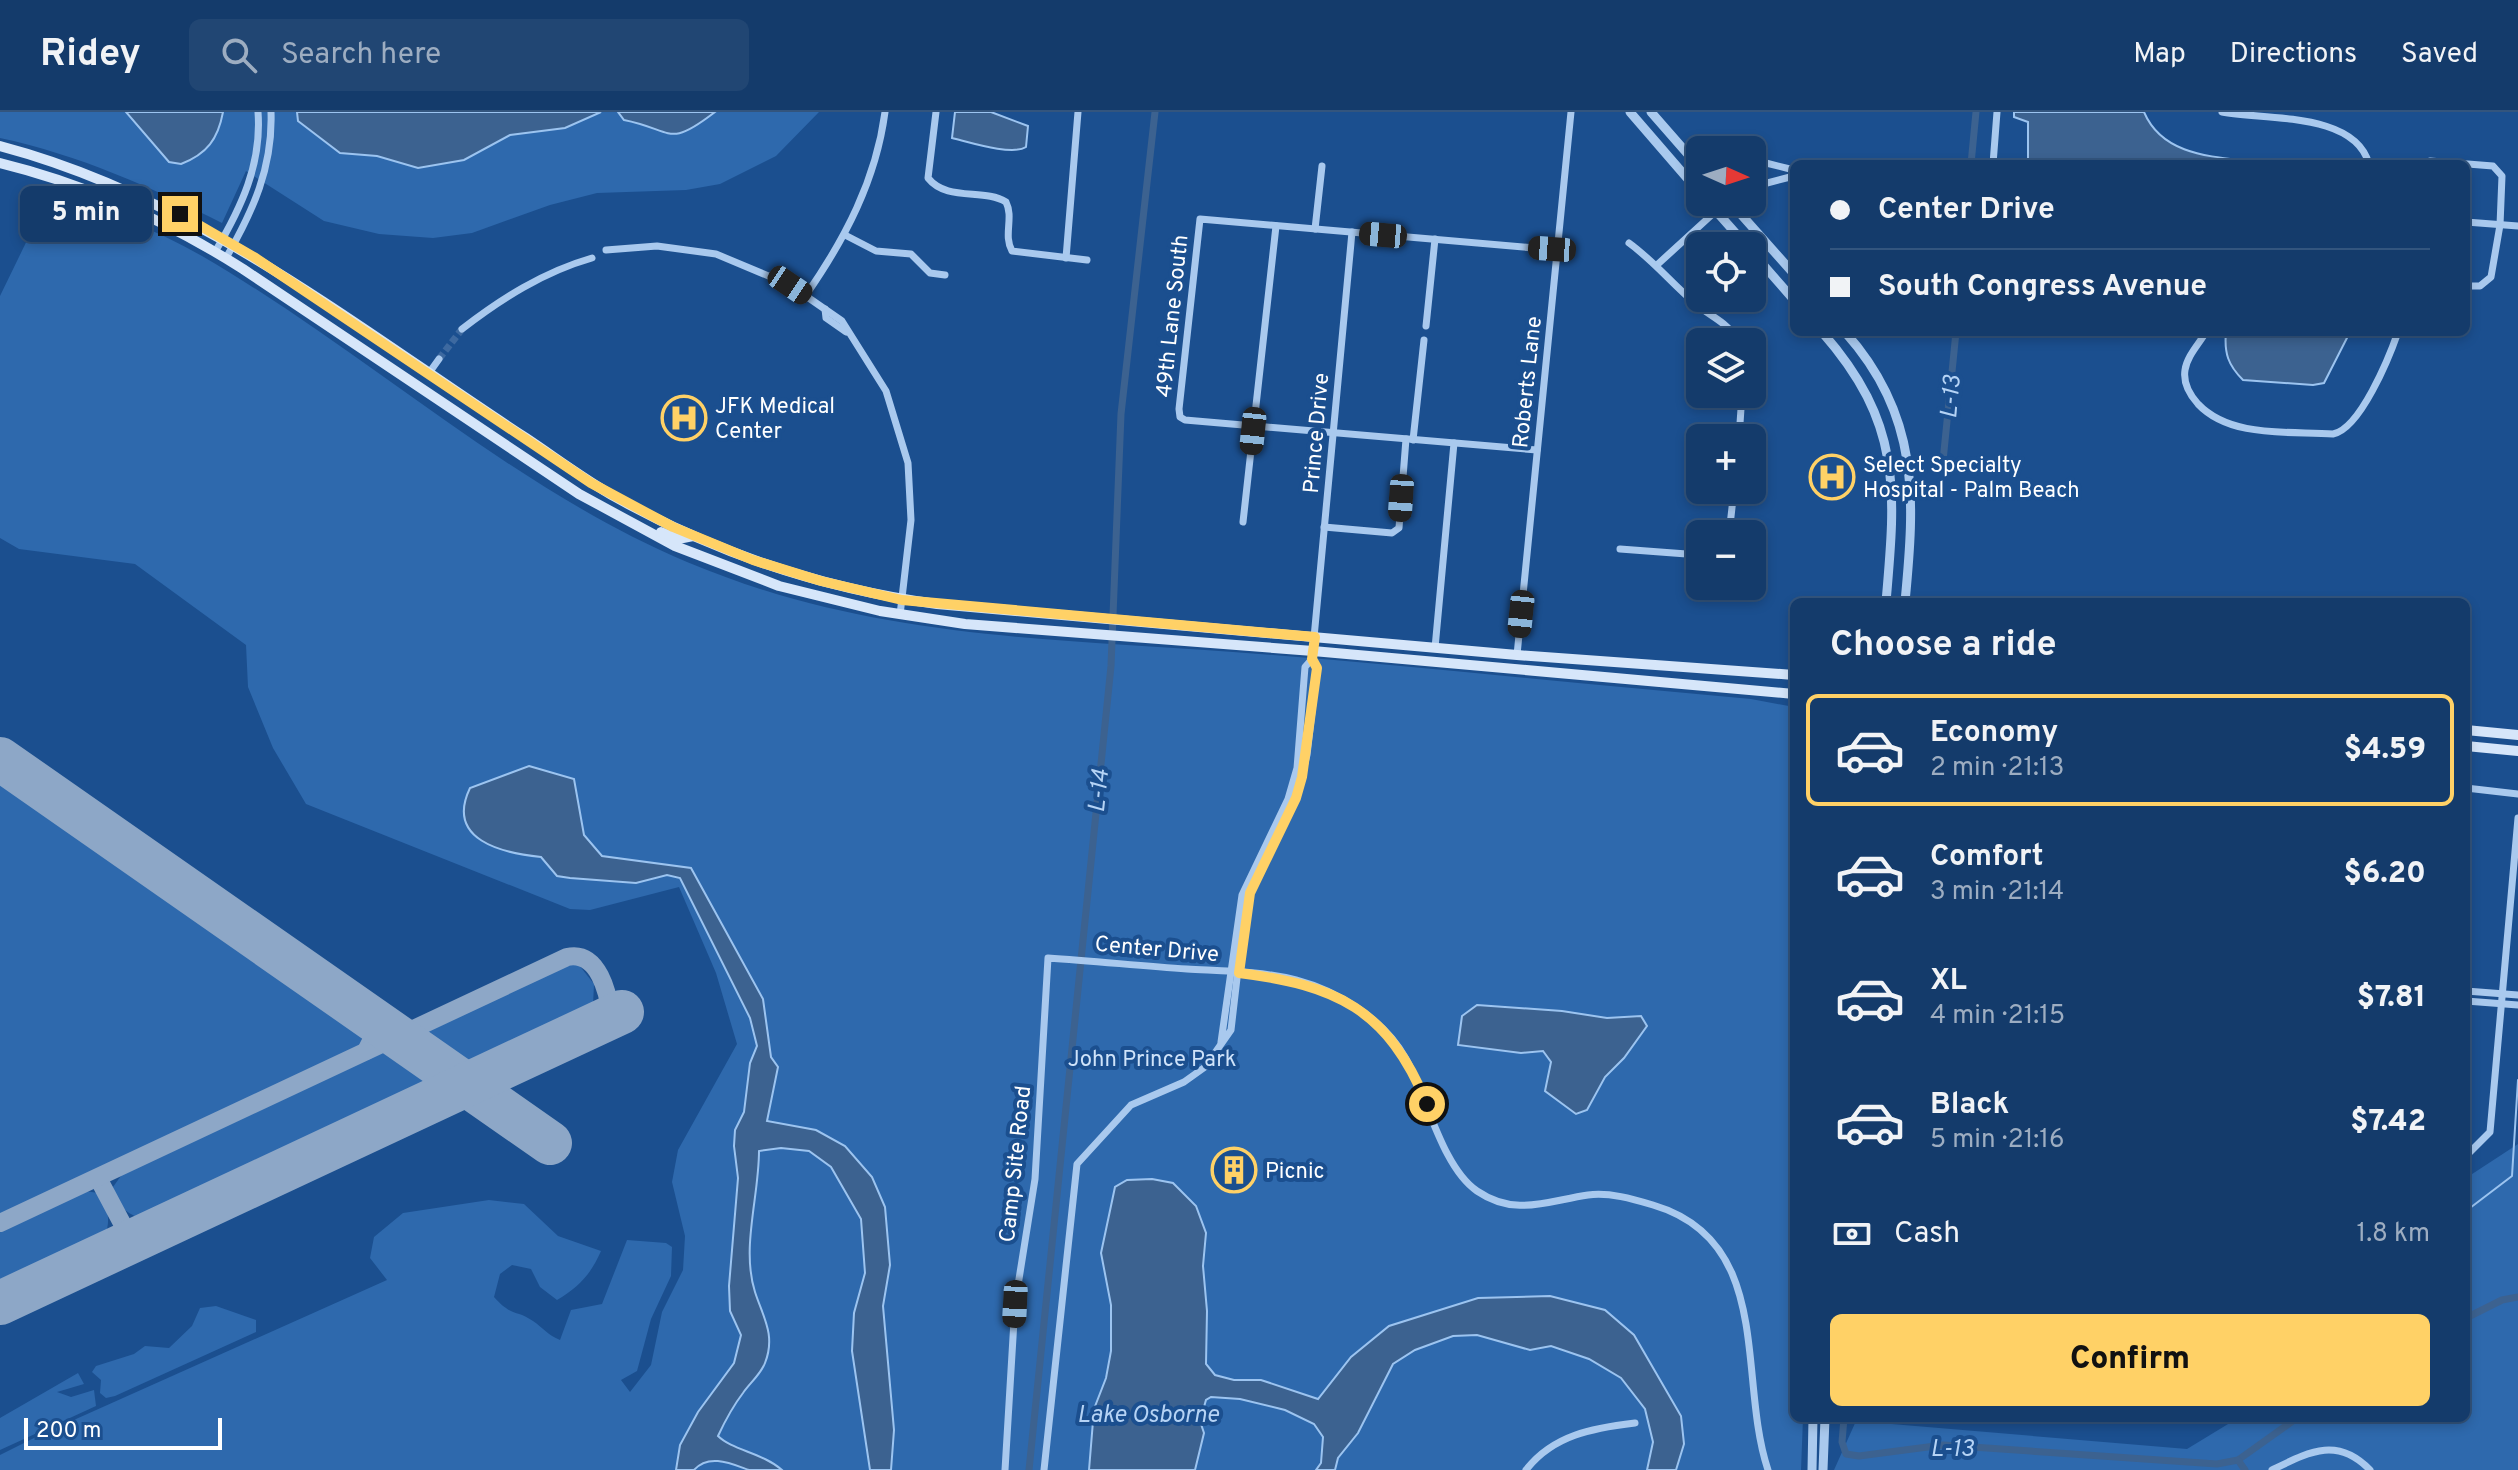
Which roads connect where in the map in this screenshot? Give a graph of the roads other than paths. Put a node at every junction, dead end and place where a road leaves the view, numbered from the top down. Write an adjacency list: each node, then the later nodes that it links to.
1 (258, 112): 33 (street)
2 (271, 112): 36 (street)
3 (885, 112): 32 (street)
4 (936, 112): 42 (street)
5 (1078, 112): 42 (street)
6 (1571, 112): 38 (street, Roberts Lane)
7 (1630, 112): 22 (street)
8 (1651, 112): 12 (street)
9 (1997, 112): 13 (street)
10 (2222, 112): 14 (street)
11 (0, 146): 19 (main road)
12 (1686, 152)
13 (1993, 160)
14 (2366, 160)
15 (1766, 163): 20 (street)
16 (5, 164): 19 (main road); 39 (main road)
17 (2470, 165): 27 (street)
18 (1322, 166): 30 (street)
19 (72, 168): 33 (main road)
20 (1790, 172)
21 (1790, 174): 23 (street)
22 (1686, 177)
23 (1766, 182)
24 (1709, 216): 44 (street)
25 (1743, 216): 46 (street)
26 (2470, 222): 27 (street)
27 (2500, 225): 29 (street); 48 (street)
28 (1276, 226): 30 (street); 62 (street); 62 (street, 49th Lane South)
29 (2518, 226)
30 (1315, 229): 31 (street)
31 (1352, 232): 34 (street); 63 (street, Prince Drive)
32 (845, 235): 47 (street); 49 (street)
33 (223, 238): 36 (main road); 39 (street)
34 (1435, 239): 38 (street); 51 (street)
35 (1629, 243): 44 (street)
36 (234, 245): 40 (street); 61 (main road)
37 (606, 250): 49 (street)
38 (1557, 250): 66 (street, Roberts Lane)
39 (215, 252): 40 (main road)
40 (226, 258): 53 (main road)
41 (592, 258): 54 (street)
42 (1066, 258): 43 (street)
43 (1087, 260)
44 (1658, 264): 52 (street)
45 (1766, 268): 50 (street)
46 (1790, 269)
47 (945, 275)
48 (2470, 286)
49 (806, 295): 75 (street)
50 (1790, 295)
51 (1426, 326)
52 (1730, 328)
53 (333, 329): 61 (main road); 67 (main road)
54 (462, 329)
55 (1825, 336): 73 (street)
56 (1848, 336): 74 (street)
57 (2203, 336): 58 (street)
58 (2396, 336)
59 (1424, 340): 64 (street)
60 (439, 359): 61 (street)
61 (429, 373): 70 (main road)
62 (1254, 426): 63 (street); 68 (street)
63 (1334, 433): 64 (street); 69 (street, Prince Drive)
64 (1409, 439): 65 (street); 69 (street)
65 (1454, 443): 66 (street); 78 (street)
66 (1537, 450): 80 (street, Roberts Lane)
67 (579, 494): 70 (main road); 76 (main road)
68 (1243, 522)
69 (1324, 527): 77 (street, Prince Drive)
70 (693, 536): 75 (main road)
71 (1620, 549): 72 (street)
72 (1686, 554)
73 (1886, 598)
74 (1905, 598)
75 (902, 600): 76 (street); 77 (main road)
76 (900, 615): 79 (main road)
77 (1315, 637): 78 (main road); 79 (street, Prince Drive)
78 (1435, 648): 80 (main road)
79 (1313, 655): 82 (main road); 94 (street, Prince Drive)
80 (1517, 655): 81 (main road); 82 (main road)
81 (1543, 657): 83 (main road); 84 (main road)
82 (1486, 665): 83 (main road)
83 (1516, 668): 85 (main road)
84 (1790, 675)
85 (1790, 694)
86 (2470, 730): 87 (main road)
87 (2518, 735)
88 (2470, 746): 89 (main road)
89 (2518, 751)
90 (2470, 788): 91 (street)
91 (2518, 794)
92 (2518, 818): 96 (street)
93 (1048, 958): 94 (street, Center Drive); 105 (street, Camp Site Road)
94 (1235, 972): 106 (street, Prince Drive); 108 (street, Center Drive)
95 (2470, 991): 96 (street)
96 (2503, 994): 97 (street); 99 (street)
97 (2518, 995)
98 (2470, 1001): 99 (street)
99 (2503, 1004): 100 (street); 101 (street)
100 (2518, 1005)
101 (2470, 1152)
102 (1813, 1422): 109 (street)
103 (1825, 1422): 110 (street)
104 (1635, 1423): 107 (street)
105 (1005, 1470)
106 (1044, 1470)
107 (1526, 1470)
108 (1768, 1470)
109 (1812, 1470)
110 (1823, 1470)
111 (2272, 1470): 112 (street)
112 (2370, 1470)

